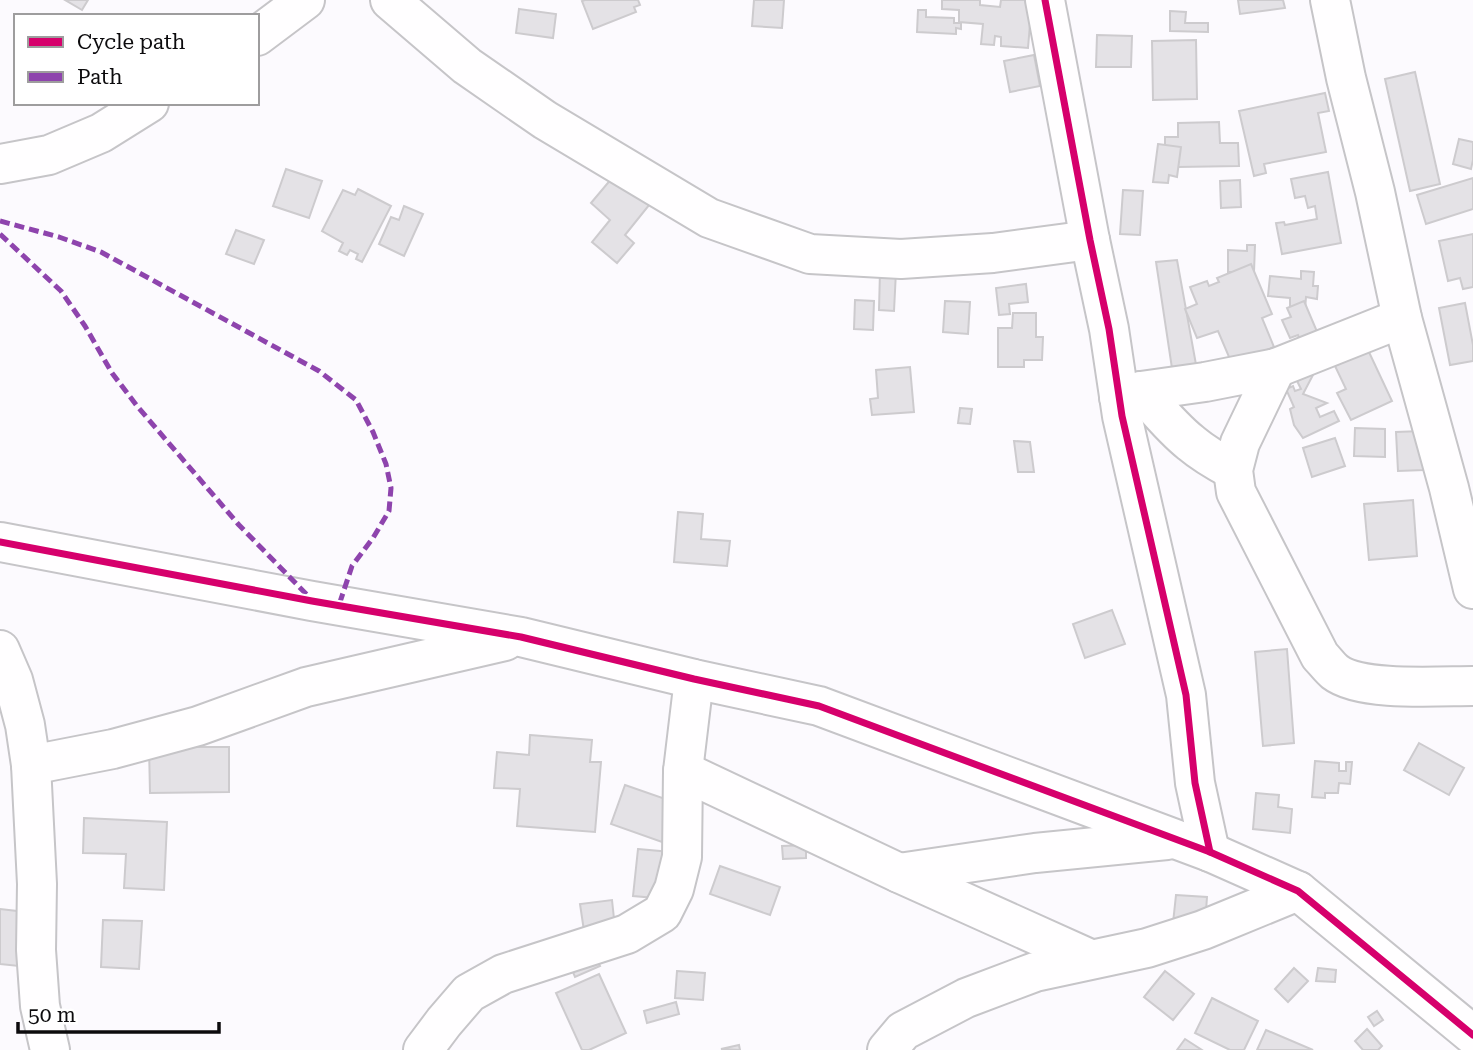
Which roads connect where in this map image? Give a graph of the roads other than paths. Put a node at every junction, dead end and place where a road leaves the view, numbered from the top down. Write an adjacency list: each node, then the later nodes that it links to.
1 (305, 0): 5 (street)
2 (390, 0): 8 (street)
3 (1045, 0): 8 (street)
4 (1330, 0): 9 (street)
5 (259, 34)
6 (146, 105): 7 (street)
7 (0, 164)
8 (1090, 240): 11 (street)
9 (1402, 318): 10 (street); 14 (street)
10 (1276, 368): 11 (street); 12 (street)
11 (1130, 394): 12 (street); 21 (street)
12 (1233, 470): 18 (street)
13 (0, 542): 15 (street)
14 (1473, 589)
15 (521, 637): 17 (street); 19 (street)
16 (0, 650): 19 (street)
17 (694, 680): 20 (street); 21 (street)
18 (1473, 686)
19 (31, 765): 26 (street)
20 (683, 771): 22 (street); 27 (street)
21 (1193, 845): 22 (street); 23 (street)
22 (899, 873): 24 (street)
23 (1298, 891): 24 (street); 25 (street)
24 (1090, 959): 28 (street)
25 (1473, 1035)
26 (50, 1050)
27 (424, 1050)
28 (887, 1050)

